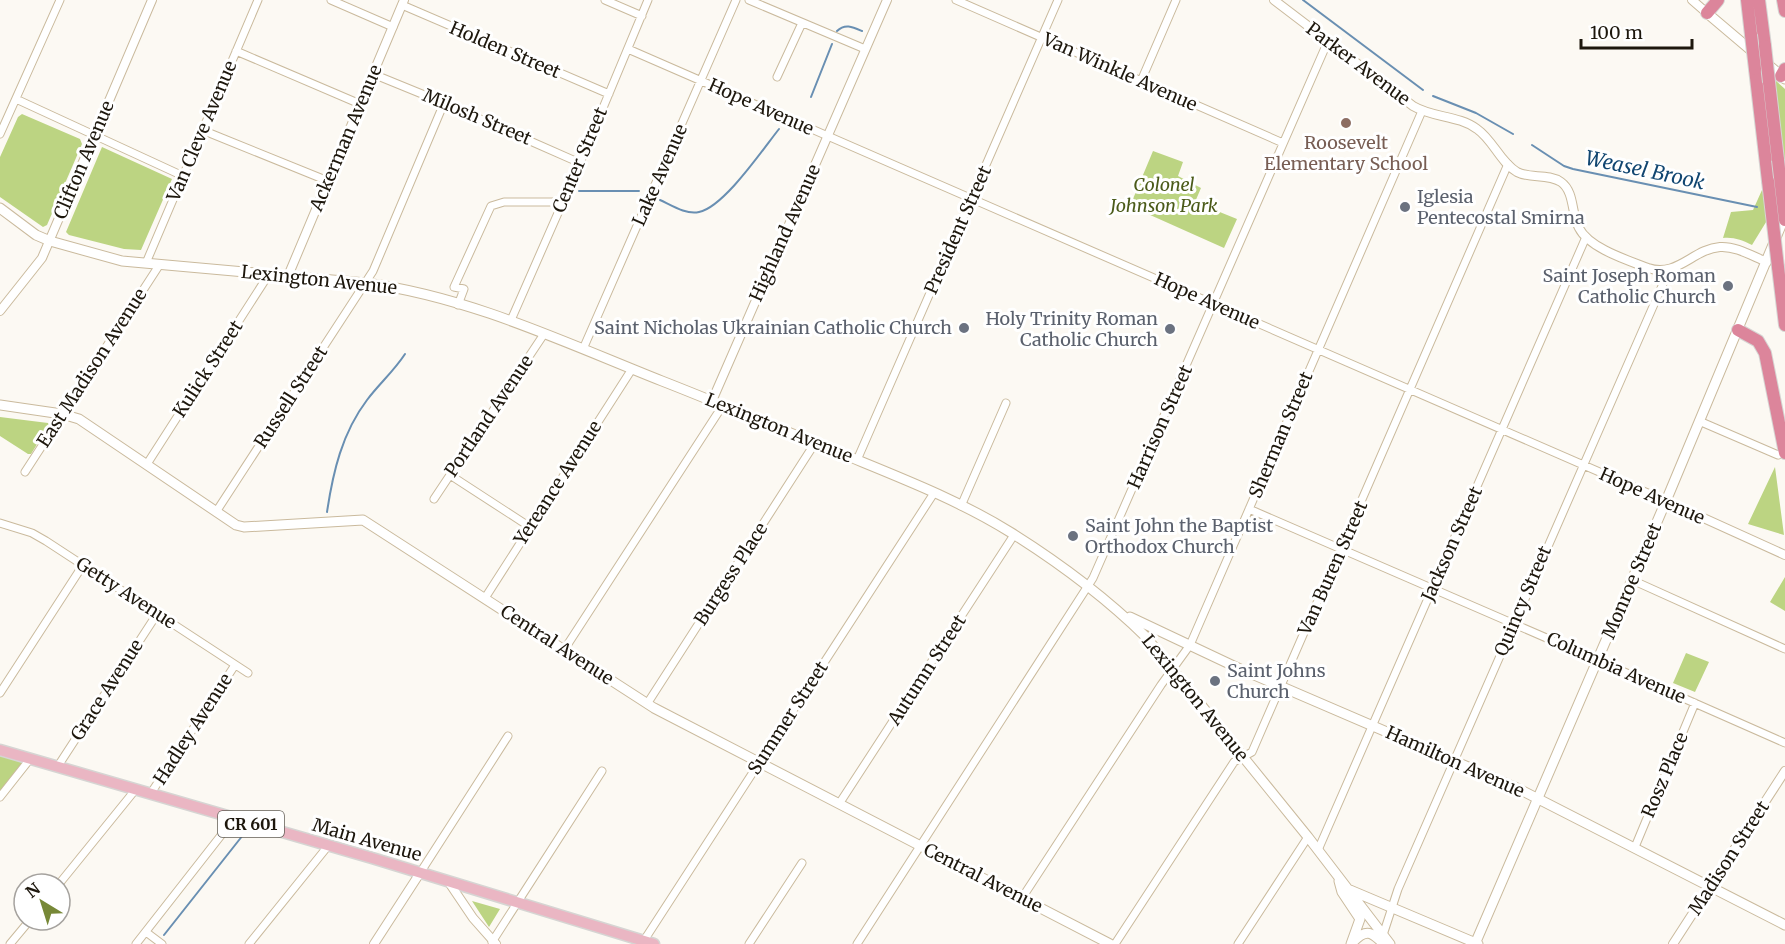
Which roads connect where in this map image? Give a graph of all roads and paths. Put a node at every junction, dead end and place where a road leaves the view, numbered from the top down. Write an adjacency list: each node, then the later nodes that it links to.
1 (60, 0): 36 (street)
2 (152, 0): 42 (street, Clifton Avenue)
3 (258, 0): 29 (street, Van Cleve Avenue)
4 (331, 0): 24 (street)
5 (605, 0): 22 (street)
6 (648, 0): 22 (street, Center Street)
7 (736, 0): 33 (street, Lake Avenue)
8 (749, 0): 23 (street)
9 (887, 0): 28 (street, Highland Avenue)
10 (957, 0): 25 (street, Van Winkle Avenue)
11 (1058, 0): 25 (street, President Street)
12 (1176, 0): 34 (street)
13 (1274, 0): 26 (street, Parker Avenue)
14 (1692, 0): 21 (street)
15 (1718, 0): 21 (highway)
16 (1747, 0): 57 (highway, bridge)
17 (1759, 0): 52 (highway, bridge)
18 (1783, 0): 20 (highway)
19 (403, 3): 24 (street, Ackerman Avenue); 35 (street, Holden Street)
20 (1785, 10)
21 (1707, 13): 31 (main road)
22 (642, 16): 27 (street, Center Street)
23 (802, 23): 28 (street); 32 (street)
24 (393, 27): 30 (street, Ackerman Avenue)
25 (1042, 37): 34 (street, Van Winkle Avenue); 49 (street, President Street)
26 (1328, 40): 39 (street, Parker Avenue); 44 (street, Harrison Street)
27 (628, 49): 33 (street, Hope Avenue); 35 (street, Center Street)
28 (865, 50): 43 (street, Highland Avenue)
29 (236, 51): 38 (street); 40 (street, Van Cleve Avenue)
30 (373, 74): 37 (street, Milosh Street); 38 (street, Ackerman Avenue)
31 (1784, 75)
32 (777, 77)
33 (701, 80): 43 (street, Hope Avenue); 69 (street, Lake Avenue)
34 (1141, 81): 44 (street, Van Winkle Avenue)
35 (609, 94): 45 (street, Center Street)
36 (16, 99): 41 (street); 42 (street)
37 (444, 102): 45 (street, Milosh Street); 61 (street, Russell Street)
38 (360, 104): 48 (street, Ackerman Avenue)
39 (1422, 111): 46 (street, Parker Avenue); 70 (street, Sherman Street)
40 (202, 130): 47 (street, Van Cleve Avenue); 48 (street)
41 (0, 134)
42 (95, 136): 47 (street); 54 (street, Clifton Avenue)
43 (827, 136): 49 (street, Hope Avenue); 73 (street, Highland Avenue)
44 (1283, 143): 63 (street, Harrison Street)
45 (580, 162): 50 (street, Center Street)
46 (1508, 165): 53 (street, Parker Avenue); 72 (street, Van Buren Street)
47 (183, 176): 55 (street, Van Cleve Avenue)
48 (327, 182): 60 (street, Ackerman Avenue)
49 (972, 198): 63 (street, Hope Avenue); 82 (street, President Street)
50 (563, 202): 62 (street); 65 (street, Center Street)
51 (0, 208): 54 (main road, Lexington Avenue)
52 (1785, 218): 57 (main road, Monroe Street)
53 (1586, 237): 58 (street); 79 (street, Jackson Street)
54 (50, 241): 55 (main road, Lexington Avenue); 64 (street, Clifton Avenue)
55 (146, 263): 56 (main road, Lexington Avenue)
56 (160, 264): 59 (main road, Lexington Avenue); 77 (street, East Madison Avenue)
57 (1773, 265): 58 (street); 66 (highway); 67 (main road, Monroe Street)
58 (1669, 270): 84 (street, Quincy Street)
59 (269, 274): 60 (main road, Lexington Avenue); 83 (street, Kulick Street)
60 (288, 276): 61 (main road, Lexington Avenue)
61 (366, 283): 62 (main road, Lexington Avenue); 92 (street, Russell Street)
62 (458, 304): 65 (main road, Lexington Avenue)
63 (1213, 304): 70 (street, Hope Avenue); 100 (street, Harrison Street)
64 (0, 311)
65 (511, 320): 68 (main road, Lexington Avenue)
66 (1785, 325)
67 (1738, 330): 78 (main road, Monroe Street); 81 (highway)
68 (544, 334): 69 (main road, Lexington Avenue); 86 (street, Portland Avenue)
69 (583, 349): 71 (main road, Lexington Avenue)
70 (1318, 350): 72 (street, Hope Avenue); 91 (street, Sherman Street)
71 (632, 369): 73 (main road, Lexington Avenue); 94 (street, Yereance Avenue)
72 (1411, 390): 79 (street, Hope Avenue); 96 (street, Van Buren Street)
73 (712, 401): 76 (main road, Lexington Avenue)
74 (1006, 403): 90 (street)
75 (0, 405): 77 (main road, Central Avenue)
76 (723, 405): 80 (main road, Lexington Avenue); 108 (street)
77 (62, 414): 83 (main road, Central Avenue); 85 (street, East Madison Avenue)
78 (1699, 421): 81 (street); 89 (main road, Monroe Street)
79 (1503, 430): 84 (street, Hope Avenue); 101 (street, Jackson Street)
80 (815, 443): 82 (main road, Lexington Avenue); 116 (street, Burgess Place)
81 (1782, 454)
82 (857, 460): 87 (main road, Lexington Avenue)
83 (147, 464): 92 (main road, Central Avenue)
84 (1583, 465): 89 (street, Hope Avenue); 105 (street, Quincy Street)
85 (25, 472)
86 (450, 475): 88 (street, Portland Avenue); 94 (street)
87 (934, 493): 90 (main road, Lexington Avenue); 124 (street, Summer Street)
88 (434, 499)
89 (1666, 501): 97 (street, Hope Avenue); 99 (main road, Monroe Street)
90 (961, 506): 95 (main road, Lexington Avenue)
91 (1249, 509): 96 (street, Columbia Avenue); 106 (street, Sherman Street)
92 (216, 512): 102 (main road, Central Avenue)
93 (0, 523): 98 (street, Getty Avenue)
94 (530, 527): 102 (street, Yereance Avenue)
95 (1014, 535): 100 (main road, Lexington Avenue); 133 (street, Autumn Street)
96 (1341, 548): 101 (street, Columbia Avenue); 113 (street, Van Buren Street)
97 (1785, 555)
98 (83, 565): 104 (street, Getty Avenue); 114 (street)
99 (1632, 580): 107 (street); 109 (main road, Monroe Street)
100 (1088, 588): 103 (main road, Lexington Avenue); 137 (street, Harrison Street)
101 (1432, 588): 105 (street, Columbia Avenue); 117 (street, Jackson Street)
102 (484, 598): 108 (main road, Central Avenue)
103 (1119, 612): 106 (main road, Hamilton Avenue); 111 (main road, Lexington Avenue)
104 (157, 614): 110 (street, Getty Avenue); 125 (street, Grace Avenue)
105 (1514, 623): 109 (street, Columbia Avenue); 123 (street, Quincy Street)
106 (1190, 645): 111 (street, Sherman Street); 113 (main road, Hamilton Avenue)
107 (1785, 649)
108 (564, 650): 116 (main road, Central Avenue)
109 (1598, 660): 115 (street, Columbia Avenue); 132 (main road, Monroe Street)
110 (235, 665): 112 (street, Getty Avenue); 130 (street, Hadley Avenue)
111 (1173, 670): 121 (main road, Lexington Avenue); 147 (street, Sherman Street)
112 (248, 673)
113 (1281, 686): 117 (main road, Hamilton Avenue); 121 (street, Van Buren Street)
114 (0, 693)
115 (1695, 703): 119 (street, Columbia Avenue); 138 (street, Rosz Place)
116 (647, 704): 124 (main road, Central Avenue)
117 (1372, 726): 123 (main road, Hamilton Avenue); 139 (street, Jackson Street)
118 (508, 736): 142 (street)
119 (1785, 743)
120 (0, 750): 122 (main road, Main Avenue / CR 601)
121 (1244, 756): 135 (main road, Lexington Avenue); 164 (street, Van Buren Street)
122 (30, 759): 125 (main road, Main Avenue / CR 601); 128 (street)
123 (1454, 761): 132 (main road, Hamilton Avenue); 149 (street, Quincy Street)
124 (759, 762): 133 (main road, Central Avenue); 155 (street, Summer Street)
125 (58, 766): 129 (main road, Main Avenue / CR 601)
126 (603, 771): 148 (street)
127 (1785, 771): 145 (street, Madison Street)
128 (3, 786): 131 (street)
129 (136, 789): 130 (main road, Main Avenue / CR 601); 141 (street, Hadley Avenue)
130 (151, 793): 134 (main road, Main Avenue / CR 601)
131 (0, 797)
132 (1539, 798): 138 (main road, Hamilton Avenue); 168 (main road, Monroe Street)
133 (839, 804): 137 (main road, Central Avenue)
134 (231, 818): 136 (main road, Main Avenue / CR 601); 152 (street)
135 (1308, 837): 139 (main road, Lexington Avenue); 165 (street)
136 (328, 846): 142 (main road, Main Avenue / CR 601); 159 (street)
137 (921, 846): 147 (main road, Central Avenue); 162 (street, Harrison Street)
138 (1635, 847): 145 (main road, Hamilton Avenue)
139 (1318, 850): 143 (main road, Lexington Avenue)
140 (802, 863): 161 (street)
141 (69, 872)
142 (420, 873): 144 (main road, Main Avenue / CR 601); 160 (street)
143 (1338, 879): 146 (main road, Lexington Avenue); 166 (main road)
144 (448, 881): 148 (main road, Main Avenue / CR 601); 154 (street)
145 (1711, 886): 150 (main road, Hamilton Avenue); 169 (street, Madison Street)
146 (1348, 889): 149 (main road); 153 (main road, Lexington Avenue)
147 (1022, 898): 163 (main road, Central Avenue)
148 (518, 903): 154 (street); 155 (main road, Main Avenue / CR 601)
149 (1392, 907): 153 (street, Quincy Street); 168 (main road)
150 (1785, 925)
151 (20, 932): 156 (street)
152 (146, 932): 157 (street); 158 (street)
153 (1384, 939): 166 (main road); 167 (main road, Lexington Avenue)
154 (493, 943)
155 (647, 943)
156 (10, 944)
157 (136, 944)
158 (162, 944)
159 (249, 944)
160 (374, 944)
161 (749, 944)
162 (857, 944)
163 (1110, 944)
164 (1115, 944)
165 (1238, 944)
166 (1352, 944)
167 (1390, 944)
168 (1476, 944)
169 (1673, 944)

